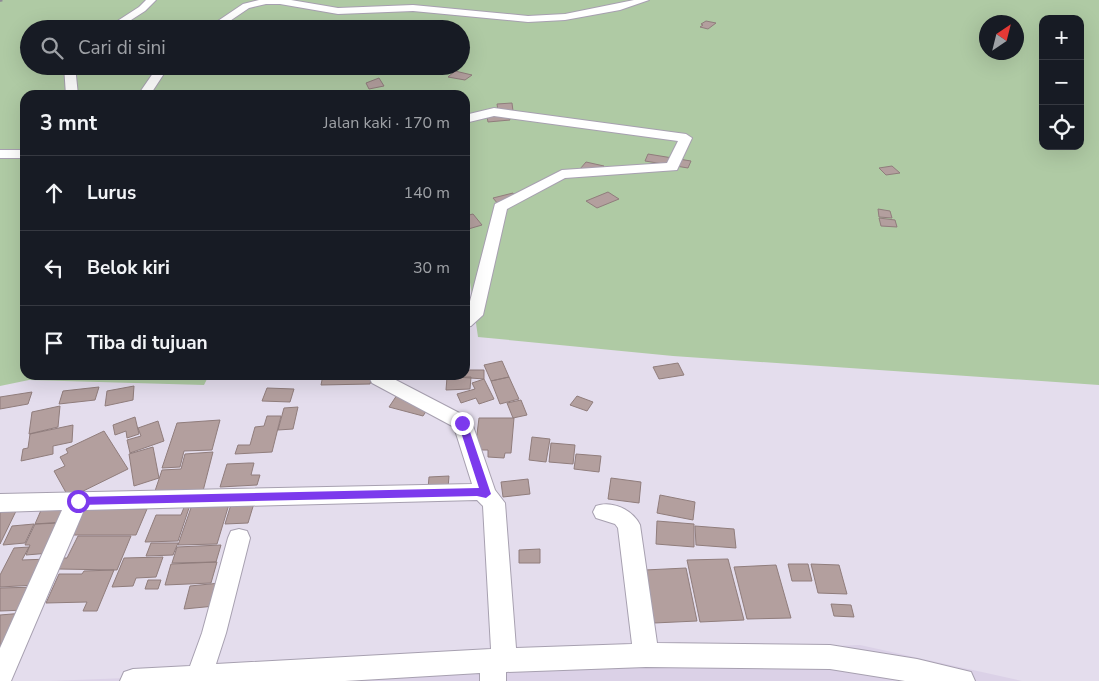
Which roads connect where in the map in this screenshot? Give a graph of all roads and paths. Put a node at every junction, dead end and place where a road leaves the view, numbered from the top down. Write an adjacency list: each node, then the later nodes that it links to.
1 (151, 0): 3 (street)
2 (644, 0): 4 (street)
3 (124, 20)
4 (225, 20)
5 (70, 75): 7 (street)
6 (156, 75): 8 (street)
7 (71, 90)
8 (147, 90)
9 (470, 118): 12 (street)
10 (0, 154): 11 (street)
11 (20, 154)
12 (470, 318)
13 (380, 380): 14 (street)
14 (486, 494): 15 (street); 20 (street)
15 (78, 501): 16 (street); 21 (street)
16 (0, 503)
17 (604, 512): 19 (street)
18 (239, 538): 23 (street)
19 (646, 655): 20 (street); 25 (street)
20 (497, 667): 22 (street)
21 (0, 676)
22 (314, 676): 23 (street)
23 (198, 678): 24 (street)
24 (133, 681)
25 (962, 681)

